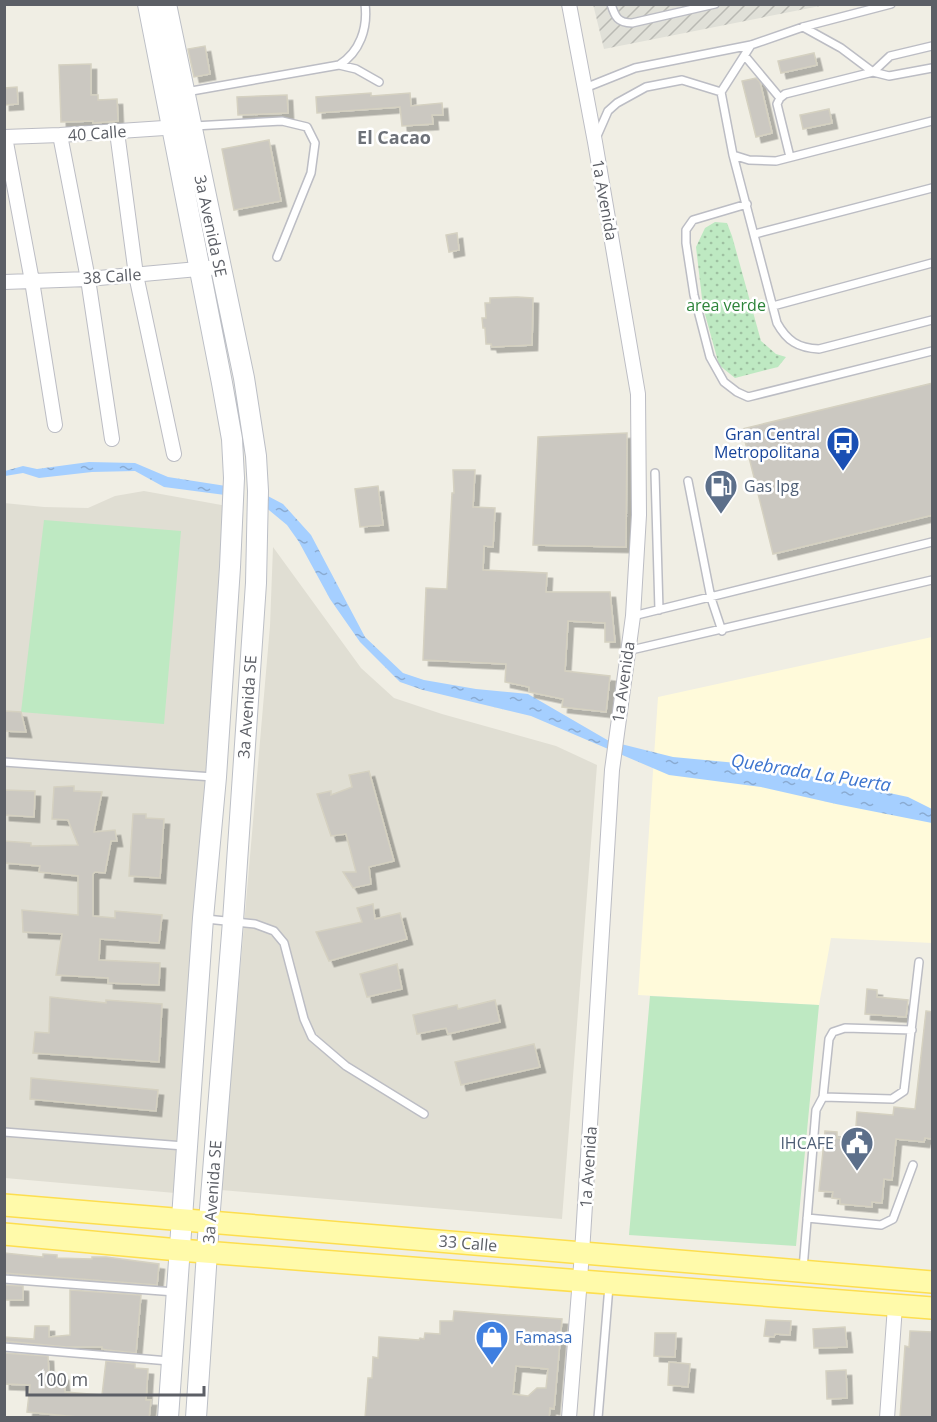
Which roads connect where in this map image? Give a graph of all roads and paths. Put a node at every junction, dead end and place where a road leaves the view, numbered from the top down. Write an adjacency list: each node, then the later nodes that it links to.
1 (148, 4): 21 (street)
2 (166, 4): 17 (street, 3a Avenida SE)
3 (365, 4): 12 (lane)
4 (569, 4): 16 (street, 1a Avenida)
5 (611, 4): 6 (lane)
6 (715, 4)
7 (891, 4): 8 (lane)
8 (803, 27): 9 (lane); 14 (lane)
9 (751, 45): 11 (lane); 16 (lane)
10 (933, 46): 14 (lane)
11 (745, 56): 18 (lane); 19 (lane)
12 (339, 64): 15 (lane); 17 (lane)
13 (933, 68): 14 (lane)
14 (873, 72): 19 (lane)
15 (380, 82)
16 (585, 88): 25 (street, 1a Avenida)
17 (184, 92): 21 (street, 3a Avenida SE)
18 (721, 92): 25 (lane); 26 (lane)
19 (780, 98): 27 (lane)
20 (933, 121): 27 (lane)
21 (181, 127): 22 (street, 40 Calle); 31 (lane); 33 (street, 3a Avenida SE); 34 (street, 3a Avenida SE)
22 (117, 132): 23 (street, 40 Calle); 35 (street)
23 (60, 135): 24 (street, 40 Calle); 36 (street)
24 (5, 137): 37 (street)
25 (595, 142): 51 (street, 1a Avenida)
26 (733, 154): 27 (lane); 29 (lane)
27 (790, 157)
28 (933, 188): 30 (lane)
29 (747, 204): 30 (lane); 41 (lane)
30 (755, 234): 39 (lane)
31 (277, 257)
32 (933, 263): 39 (lane)
33 (220, 267): 34 (street, 38 Calle); 57 (street, 3a Avenida SE)
34 (198, 269): 35 (street, 38 Calle); 55 (street, 3a Avenida SE)
35 (136, 274): 36 (street, 38 Calle); 44 (street)
36 (88, 279): 37 (street, 38 Calle); 43 (street)
37 (32, 281): 38 (street, 38 Calle); 42 (street)
38 (4, 282)
39 (773, 306): 40 (lane)
40 (933, 320)
41 (933, 351)
42 (55, 425)
43 (112, 439)
44 (174, 454)
45 (656, 473): 50 (lane)
46 (688, 481): 49 (lane)
47 (933, 542): 49 (lane)
48 (933, 580): 52 (lane)
49 (711, 598): 50 (lane); 52 (lane)
50 (659, 610): 51 (lane)
51 (633, 616): 53 (street, 1a Avenida)
52 (722, 631): 53 (lane)
53 (627, 651): 72 (street, 1a Avenida)
54 (4, 762): 55 (lane)
55 (216, 777): 56 (street, 3a Avenida SE)
56 (203, 918): 57 (lane); 63 (street, 3a Avenida SE)
57 (233, 921): 61 (lane); 68 (street, 3a Avenida SE)
58 (919, 962): 59 (lane)
59 (912, 1030): 60 (lane); 60 (lane)
60 (823, 1097): 66 (lane)
61 (424, 1114)
62 (4, 1132): 63 (lane)
63 (188, 1146): 67 (street, 3a Avenida SE)
64 (914, 1165): 66 (lane)
65 (4, 1205): 67 (main road, 33 Calle)
66 (807, 1218): 73 (lane)
67 (181, 1220): 68 (main road, 33 Calle); 70 (street, 3a Avenida SE)
68 (209, 1222): 71 (street, 3a Avenida SE); 72 (main road, 33 Calle)
69 (4, 1233): 70 (main road, 33 Calle)
70 (179, 1250): 71 (main road, 33 Calle); 78 (street, 3a Avenida SE)
71 (208, 1252): 75 (main road, 33 Calle); 84 (street, 3a Avenida SE)
72 (582, 1253): 73 (main road, 33 Calle); 75 (street, 1a Avenida)
73 (803, 1271): 77 (main road, 33 Calle)
74 (4, 1279): 78 (lane)
75 (579, 1280): 76 (main road, 33 Calle); 85 (street, 1a Avenida)
76 (609, 1282): 79 (main road, 33 Calle); 86 (lane)
77 (933, 1282)
78 (177, 1292): 82 (street, 3a Avenida SE)
79 (895, 1306): 80 (main road, 33 Calle); 87 (street)
80 (933, 1308)
81 (4, 1347): 82 (lane)
82 (172, 1361): 83 (street, 3a Avenida SE)
83 (168, 1418)
84 (196, 1418)
85 (569, 1418)
86 (598, 1418)
87 (887, 1418)

